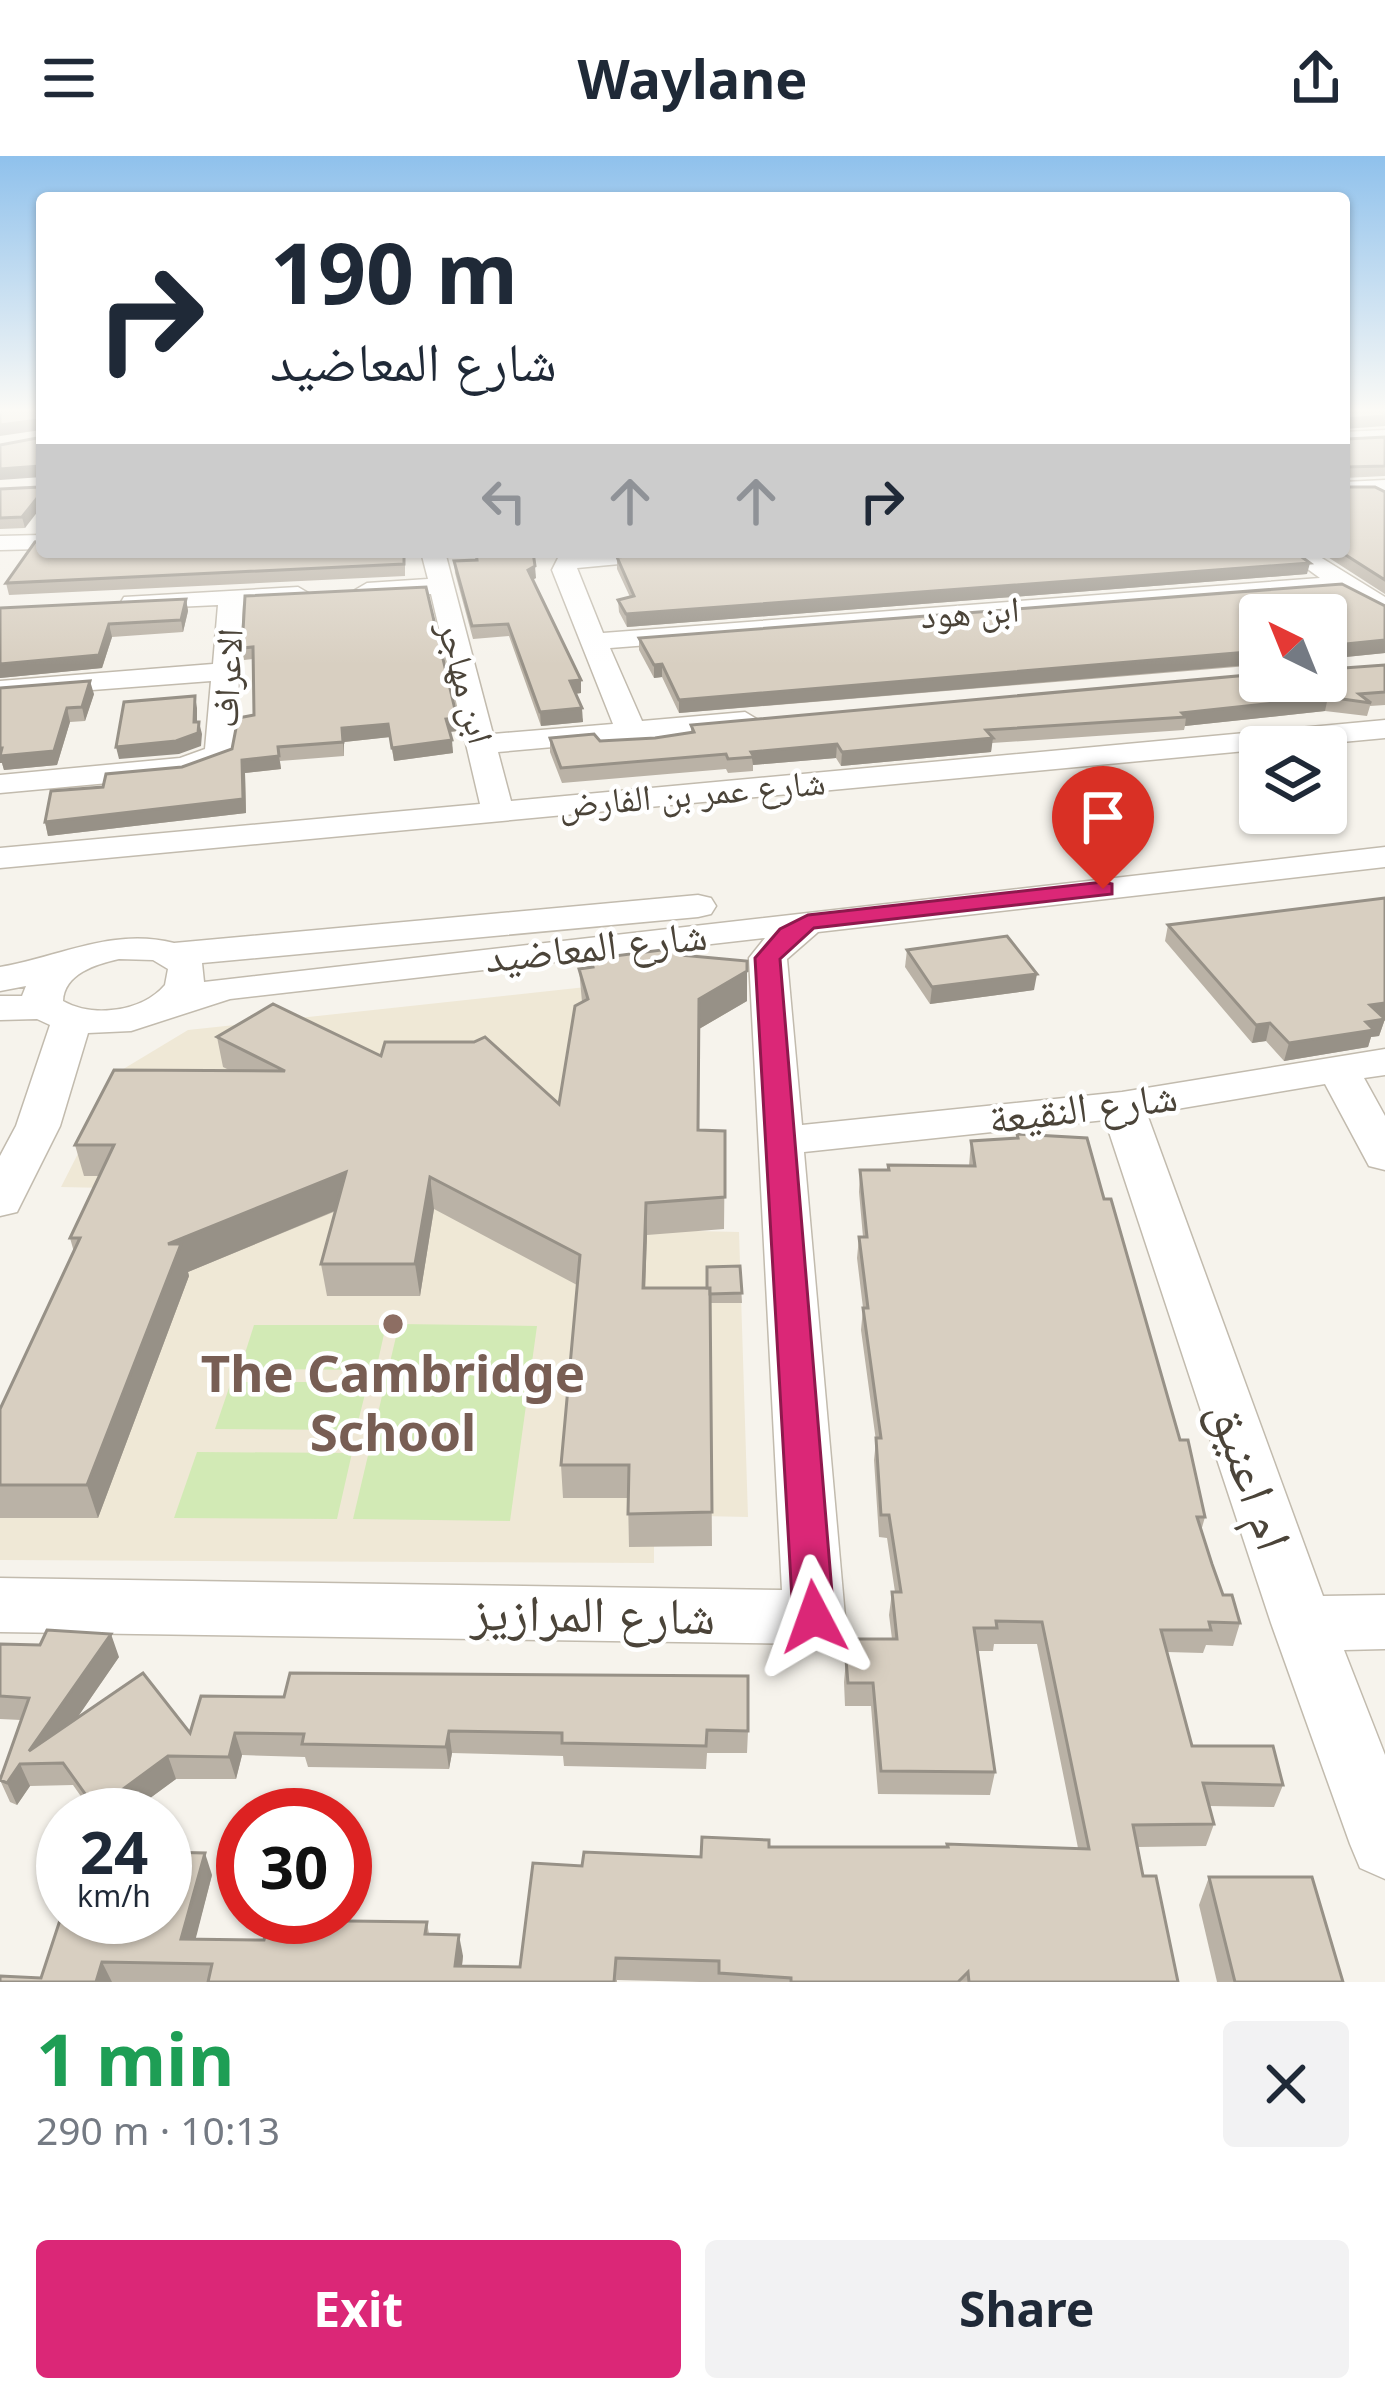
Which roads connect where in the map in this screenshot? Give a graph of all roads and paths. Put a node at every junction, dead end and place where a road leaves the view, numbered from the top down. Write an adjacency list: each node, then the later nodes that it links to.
1 (20, 543): 5 (street)
2 (434, 558): 7 (street, ابن مهاجر)
3 (588, 558): 11 (street)
4 (1305, 558): 6 (street)
5 (0, 574)
6 (1344, 583): 10 (street); 11 (street, ابن هود)
7 (440, 586): 8 (street, الاعراف); 17 (street, ابن مهاجر)
8 (232, 598): 9 (street, الاعراف); 12 (street, الاعراف)
9 (116, 603)
10 (1385, 608)
11 (596, 641): 16 (street)
12 (227, 671): 13 (street); 18 (street, الاعراف)
13 (0, 689)
14 (771, 718): 16 (street)
15 (1385, 729): 19 (street, شارع عمر بن الفارض)
16 (631, 731): 17 (street)
17 (484, 744): 19 (street, ابن مهاجر)
18 (2, 789)
19 (497, 812): 22 (street, شارع عمر بن الفارض)
20 (1385, 830): 25 (street, شارع المعاضيد)
21 (1385, 857): 23 (street, شارع المعاضيد)
22 (0, 858)
23 (808, 922): 24 (street, شارع المعاضيد); 26 (street)
24 (714, 932): 26 (street); 30 (street, شارع المعاضيد)
25 (173, 954): 27 (street, شارع المعاضيد); 30 (street)
26 (768, 958): 36 (street, شارع المرازيز)
27 (62, 968): 28 (street); 31 (street)
28 (0, 979)
29 (0, 1009): 31 (street)
30 (152, 1010): 31 (street, شارع المعاضيد); 35 (street)
31 (58, 1015): 35 (street)
32 (1385, 1062): 33 (street, شارع النقيعة)
33 (1338, 1070): 34 (street, شارع النقيعة); 37 (street)
34 (1123, 1105): 36 (street, شارع النقيعة); 41 (street, ام اعنيق)
35 (38, 1126): 38 (street)
36 (780, 1141): 39 (street, شارع المرازيز)
37 (1385, 1156)
38 (0, 1201)
39 (0, 1605)
40 (1385, 1622): 41 (street)
41 (1302, 1623): 42 (street, ام اعنيق)
42 (1385, 1844)

